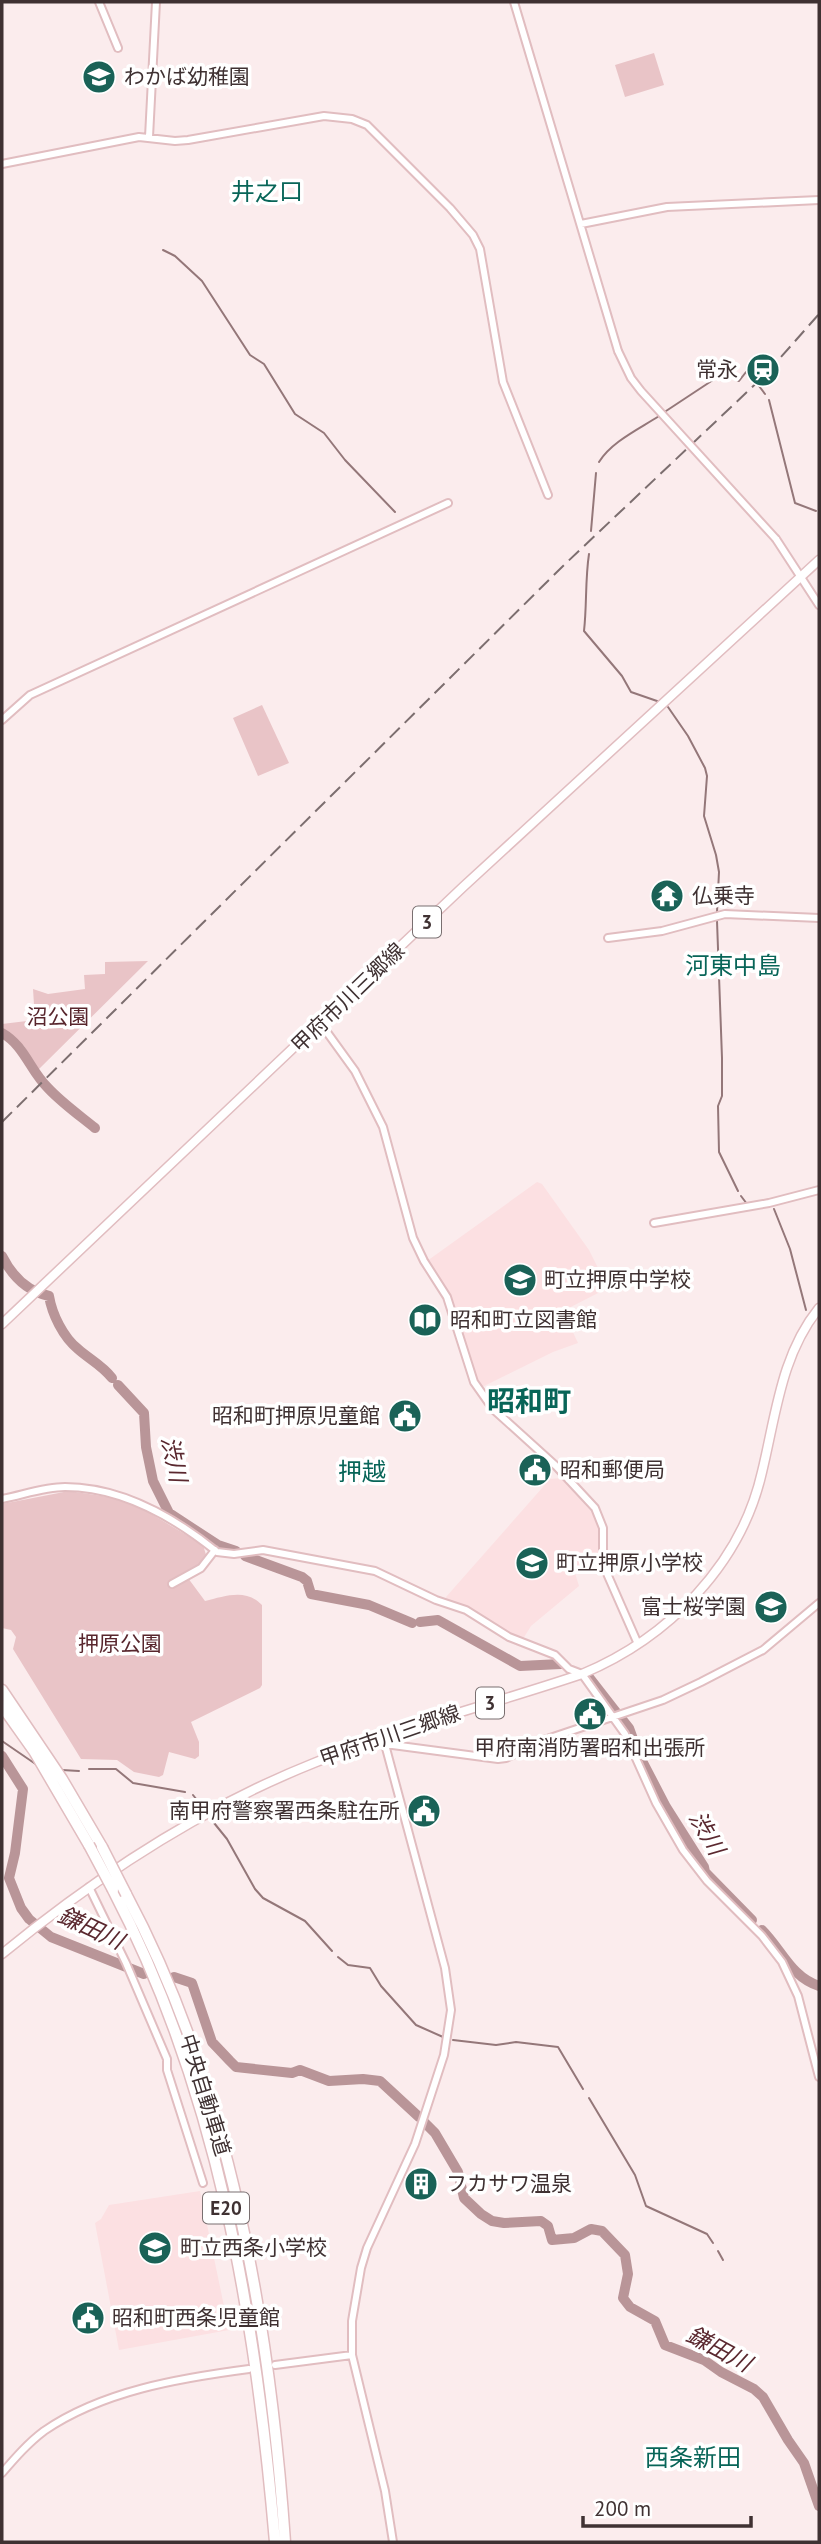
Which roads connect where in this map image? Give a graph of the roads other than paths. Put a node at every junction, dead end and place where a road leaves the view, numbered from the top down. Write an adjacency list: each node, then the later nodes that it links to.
1 (99, 2): 4 (street)
2 (156, 2): 5 (street)
3 (514, 2): 8 (street)
4 (118, 48)
5 (149, 137): 6 (street); 9 (street)
6 (2, 164)
7 (819, 200): 8 (street)
8 (581, 224): 12 (street, bridge)
9 (548, 495)
10 (448, 503): 14 (street)
11 (819, 559): 12 (main road, 甲府市川三郷線 / 3)
12 (801, 576): 13 (street); 17 (main road, 甲府市川三郷線 / 3)
13 (819, 605)
14 (2, 720)
15 (819, 918): 16 (street)
16 (608, 939)
17 (321, 1024): 21 (main road, 甲府市川三郷線 / 3); 26 (street)
18 (819, 1190): 19 (street)
19 (654, 1223)
20 (819, 1308): 26 (main road, 甲府市川三郷線 / 3)
21 (2, 1324)
22 (2, 1499): 23 (street)
23 (215, 1550): 24 (street); 27 (street)
24 (172, 1584)
25 (819, 1603): 30 (street)
26 (638, 1644): 27 (main road, 甲府市川三郷線 / 3)
27 (582, 1674): 30 (street); 31 (main road, 甲府市川三郷線 / 3)
28 (2, 1690): 32 (highway, 中央自動車道 / E20)
29 (2, 1706): 32 (highway, 中央自動車道 / E20)
30 (615, 1717): 31 (street); 35 (street)
31 (384, 1741): 33 (main road, 甲府市川三郷線 / 3); 37 (street)
32 (37, 1747): 41 (highway, 中央自動車道 / E20, bridge); 42 (highway, 中央自動車道 / E20, bridge)
33 (89, 1887): 34 (main road, 甲府市川三郷線 / 3); 36 (street)
34 (2, 1954)
35 (819, 2077)
36 (203, 2183)
37 (352, 2355): 38 (street); 43 (street)
38 (275, 2365)
39 (249, 2369): 40 (street)
40 (2, 2473)
41 (275, 2542)
42 (285, 2542)
43 (393, 2542)

